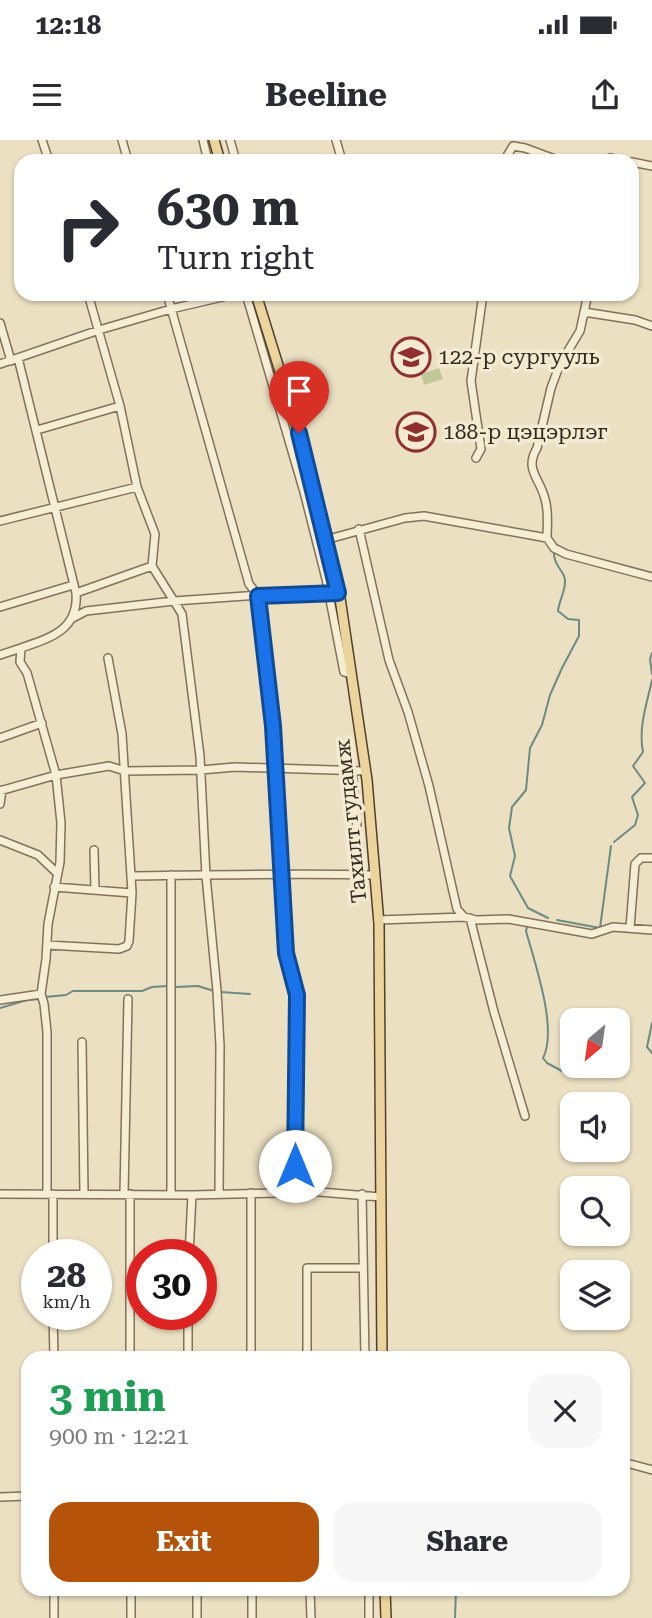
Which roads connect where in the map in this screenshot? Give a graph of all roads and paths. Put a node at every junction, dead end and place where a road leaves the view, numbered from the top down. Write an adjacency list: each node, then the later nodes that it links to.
1 (510, 140): 2 (street)
2 (509, 150): 3 (street); 4 (street)
3 (507, 154)
4 (542, 154)
5 (90, 301): 16 (street)
6 (169, 301): 12 (street)
7 (206, 301): 12 (street)
8 (249, 301): 19 (street)
9 (258, 301): 19 (main road, Тахилт гудамж)
10 (482, 301): 24 (street)
11 (586, 301): 13 (street)
12 (172, 309): 16 (street); 35 (street)
13 (584, 312): 15 (street); 29 (street)
14 (0, 323): 17 (street)
15 (652, 326)
16 (99, 330): 17 (street); 20 (street)
17 (14, 359): 18 (street); 21 (street)
18 (0, 364)
19 (281, 390): 22 (main road, Тахилт гудамж); 23 (street)
20 (120, 406): 21 (street); 25 (street)
21 (37, 430): 26 (street)
22 (299, 433): 23 (street); 30 (main road, Тахилт гудамж)
23 (288, 435): 34 (street)
24 (476, 458)
25 (137, 487): 26 (street); 31 (street)
26 (56, 505): 27 (street); 33 (street)
27 (0, 519)
28 (359, 529): 29 (street); 30 (street); 65 (street)
29 (547, 538): 32 (street)
30 (325, 540): 34 (main road, Тахилт гудамж)
31 (152, 566): 33 (street); 36 (street)
32 (652, 577)
33 (75, 589): 37 (street); 38 (street)
34 (334, 594): 35 (street); 48 (main road, Тахилт гудамж)
35 (258, 596): 36 (street); 44 (street)
36 (174, 601): 38 (street); 45 (street)
37 (0, 607)
38 (71, 619): 39 (street)
39 (21, 648): 40 (street); 42 (street)
40 (0, 655)
41 (108, 658): 47 (street)
42 (42, 723): 43 (street); 49 (street)
43 (0, 738)
44 (276, 769): 45 (street); 46 (street); 56 (street)
45 (201, 770): 47 (street); 61 (street)
46 (352, 770): 48 (street); 58 (street)
47 (125, 771): 49 (street); 60 (street)
48 (366, 771): 59 (main road, Тахилт гудамж)
49 (56, 775): 50 (street); 55 (street)
50 (1, 790): 51 (street)
51 (0, 804)
52 (0, 840): 55 (street)
53 (94, 850): 63 (street)
54 (652, 859): 67 (street)
55 (57, 873): 62 (street)
56 (281, 873): 58 (street); 61 (street); 75 (street)
57 (171, 875): 60 (street); 61 (street); 82 (street)
58 (361, 875): 59 (street)
59 (375, 875): 66 (main road, Тахилт гудамж)
60 (131, 876): 64 (street)
61 (206, 876): 76 (street)
62 (54, 887): 63 (street); 69 (street)
63 (95, 890): 64 (street)
64 (132, 893): 69 (street)
65 (467, 918): 66 (street); 67 (street); 74 (street)
66 (379, 920): 85 (main road, Тахилт гудамж)
67 (630, 928): 68 (street)
68 (652, 930)
69 (47, 945): 70 (street)
70 (41, 994): 72 (street); 79 (street)
71 (128, 999): 81 (street)
72 (0, 1000)
73 (82, 1042): 80 (street)
74 (526, 1116)
75 (295, 1190): 77 (street); 83 (street)
76 (219, 1193): 77 (street); 84 (street)
77 (251, 1193): 94 (street)
78 (0, 1194): 79 (street)
79 (50, 1194): 80 (street); 86 (street)
80 (84, 1194): 81 (street)
81 (127, 1194): 82 (street); 92 (street)
82 (171, 1194): 84 (street)
83 (362, 1194): 85 (street); 88 (street)
84 (192, 1195): 87 (street)
85 (381, 1196): 97 (main road, Тахилт гудамж)
86 (52, 1239)
87 (190, 1239)
88 (362, 1268): 95 (street); 96 (street)
89 (53, 1330): 91 (street)
90 (188, 1330): 93 (street)
91 (54, 1351)
92 (130, 1351)
93 (188, 1351)
94 (251, 1351)
95 (307, 1351)
96 (365, 1351)
97 (382, 1351)
98 (630, 1464): 99 (street)
99 (652, 1470)
100 (21, 1496): 101 (street)
101 (0, 1497)
102 (54, 1596): 109 (street)
103 (131, 1596): 110 (street)
104 (197, 1596): 111 (street)
105 (252, 1596): 112 (street)
106 (310, 1596): 113 (street)
107 (369, 1596): 114 (street)
108 (385, 1596): 115 (main road)
109 (54, 1618)
110 (131, 1618)
111 (197, 1618)
112 (252, 1618)
113 (311, 1618)
114 (369, 1618)
115 (386, 1618)

